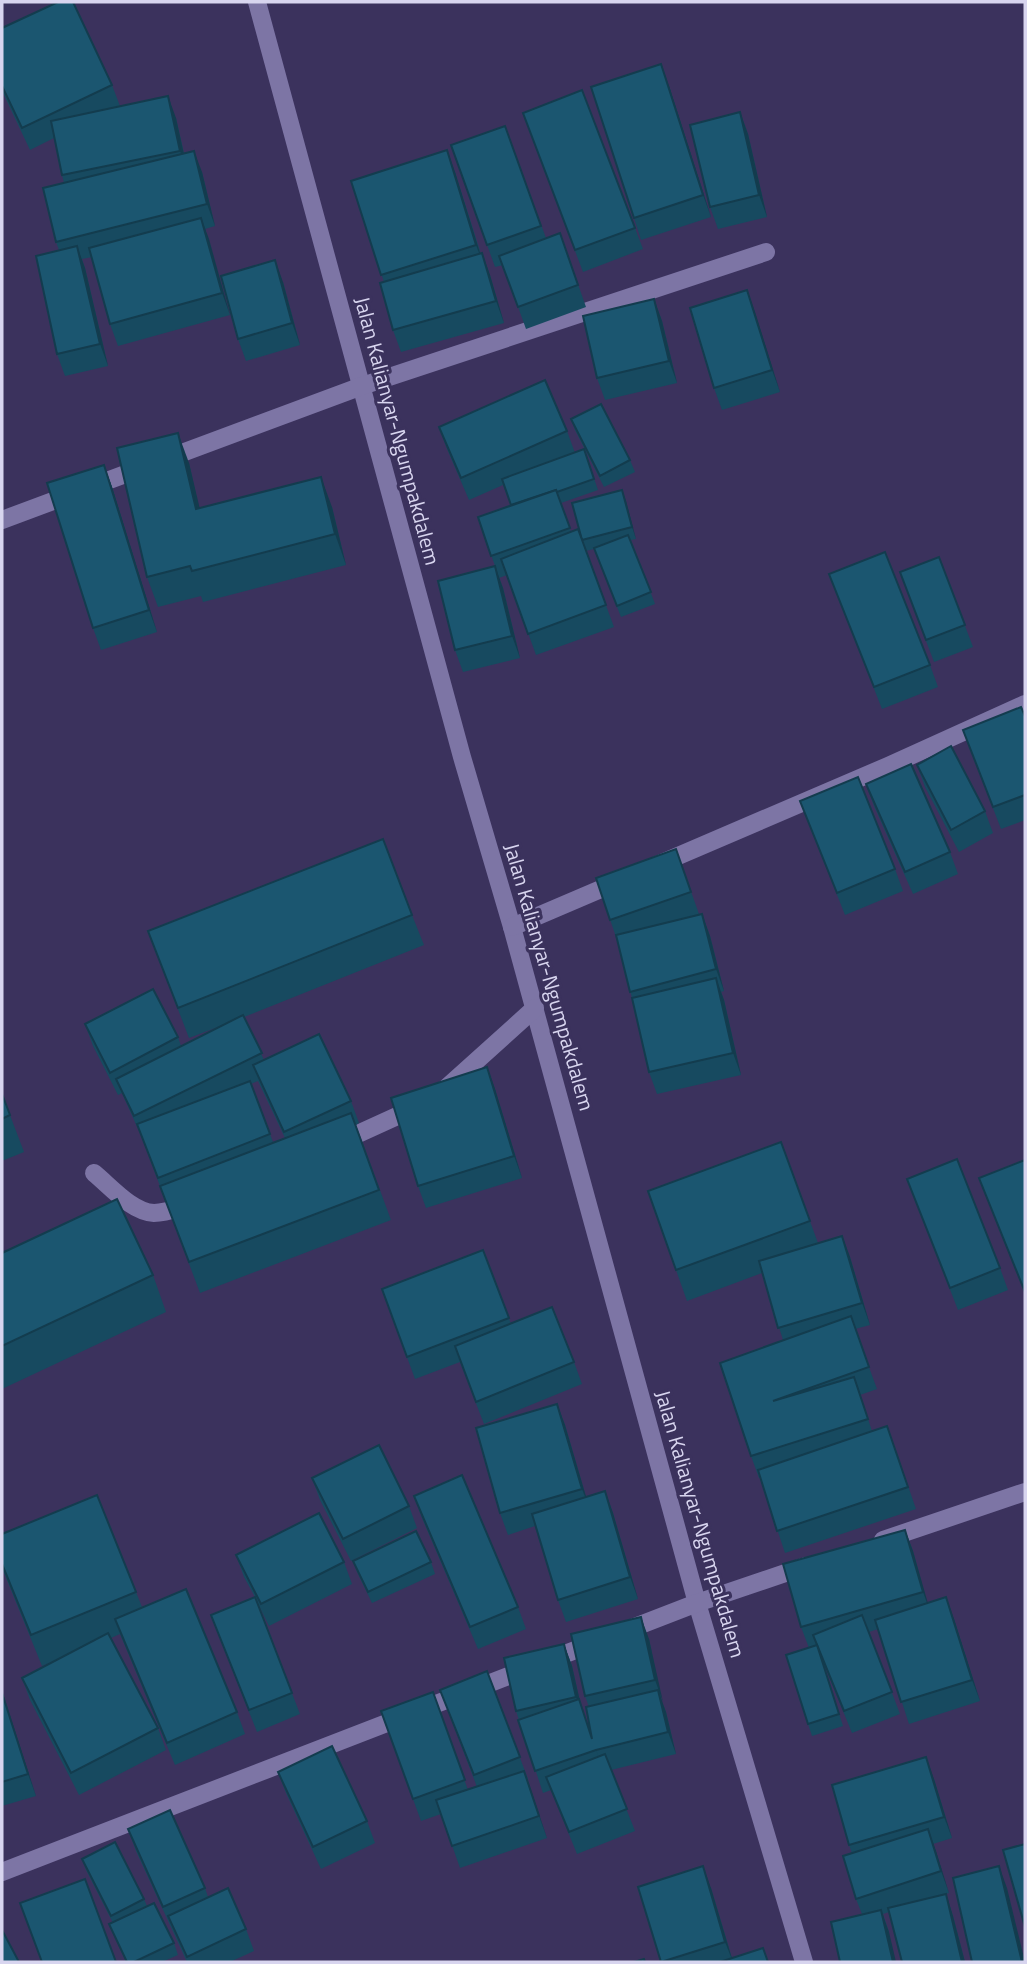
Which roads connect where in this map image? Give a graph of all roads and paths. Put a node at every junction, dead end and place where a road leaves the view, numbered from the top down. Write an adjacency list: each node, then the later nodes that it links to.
1 (257, 2): 3 (street, Jalan Kalianyar-Ngumpakdalem)
2 (766, 253): 3 (street)
3 (362, 386): 4 (street); 6 (street, Jalan Kalianyar-Ngumpakdalem)
4 (2, 520)
5 (1025, 704): 6 (street)
6 (512, 927): 7 (street, Jalan Kalianyar-Ngumpakdalem)
7 (535, 1008): 8 (street); 14 (street, Jalan Kalianyar-Ngumpakdalem)
8 (327, 1149)
9 (94, 1173): 10 (street)
10 (206, 1200)
11 (1025, 1492): 12 (street)
12 (868, 1545)
13 (828, 1559): 14 (street)
14 (697, 1603): 15 (street); 16 (street, Jalan Kalianyar-Ngumpakdalem)
15 (2, 1872)
16 (804, 1962)

